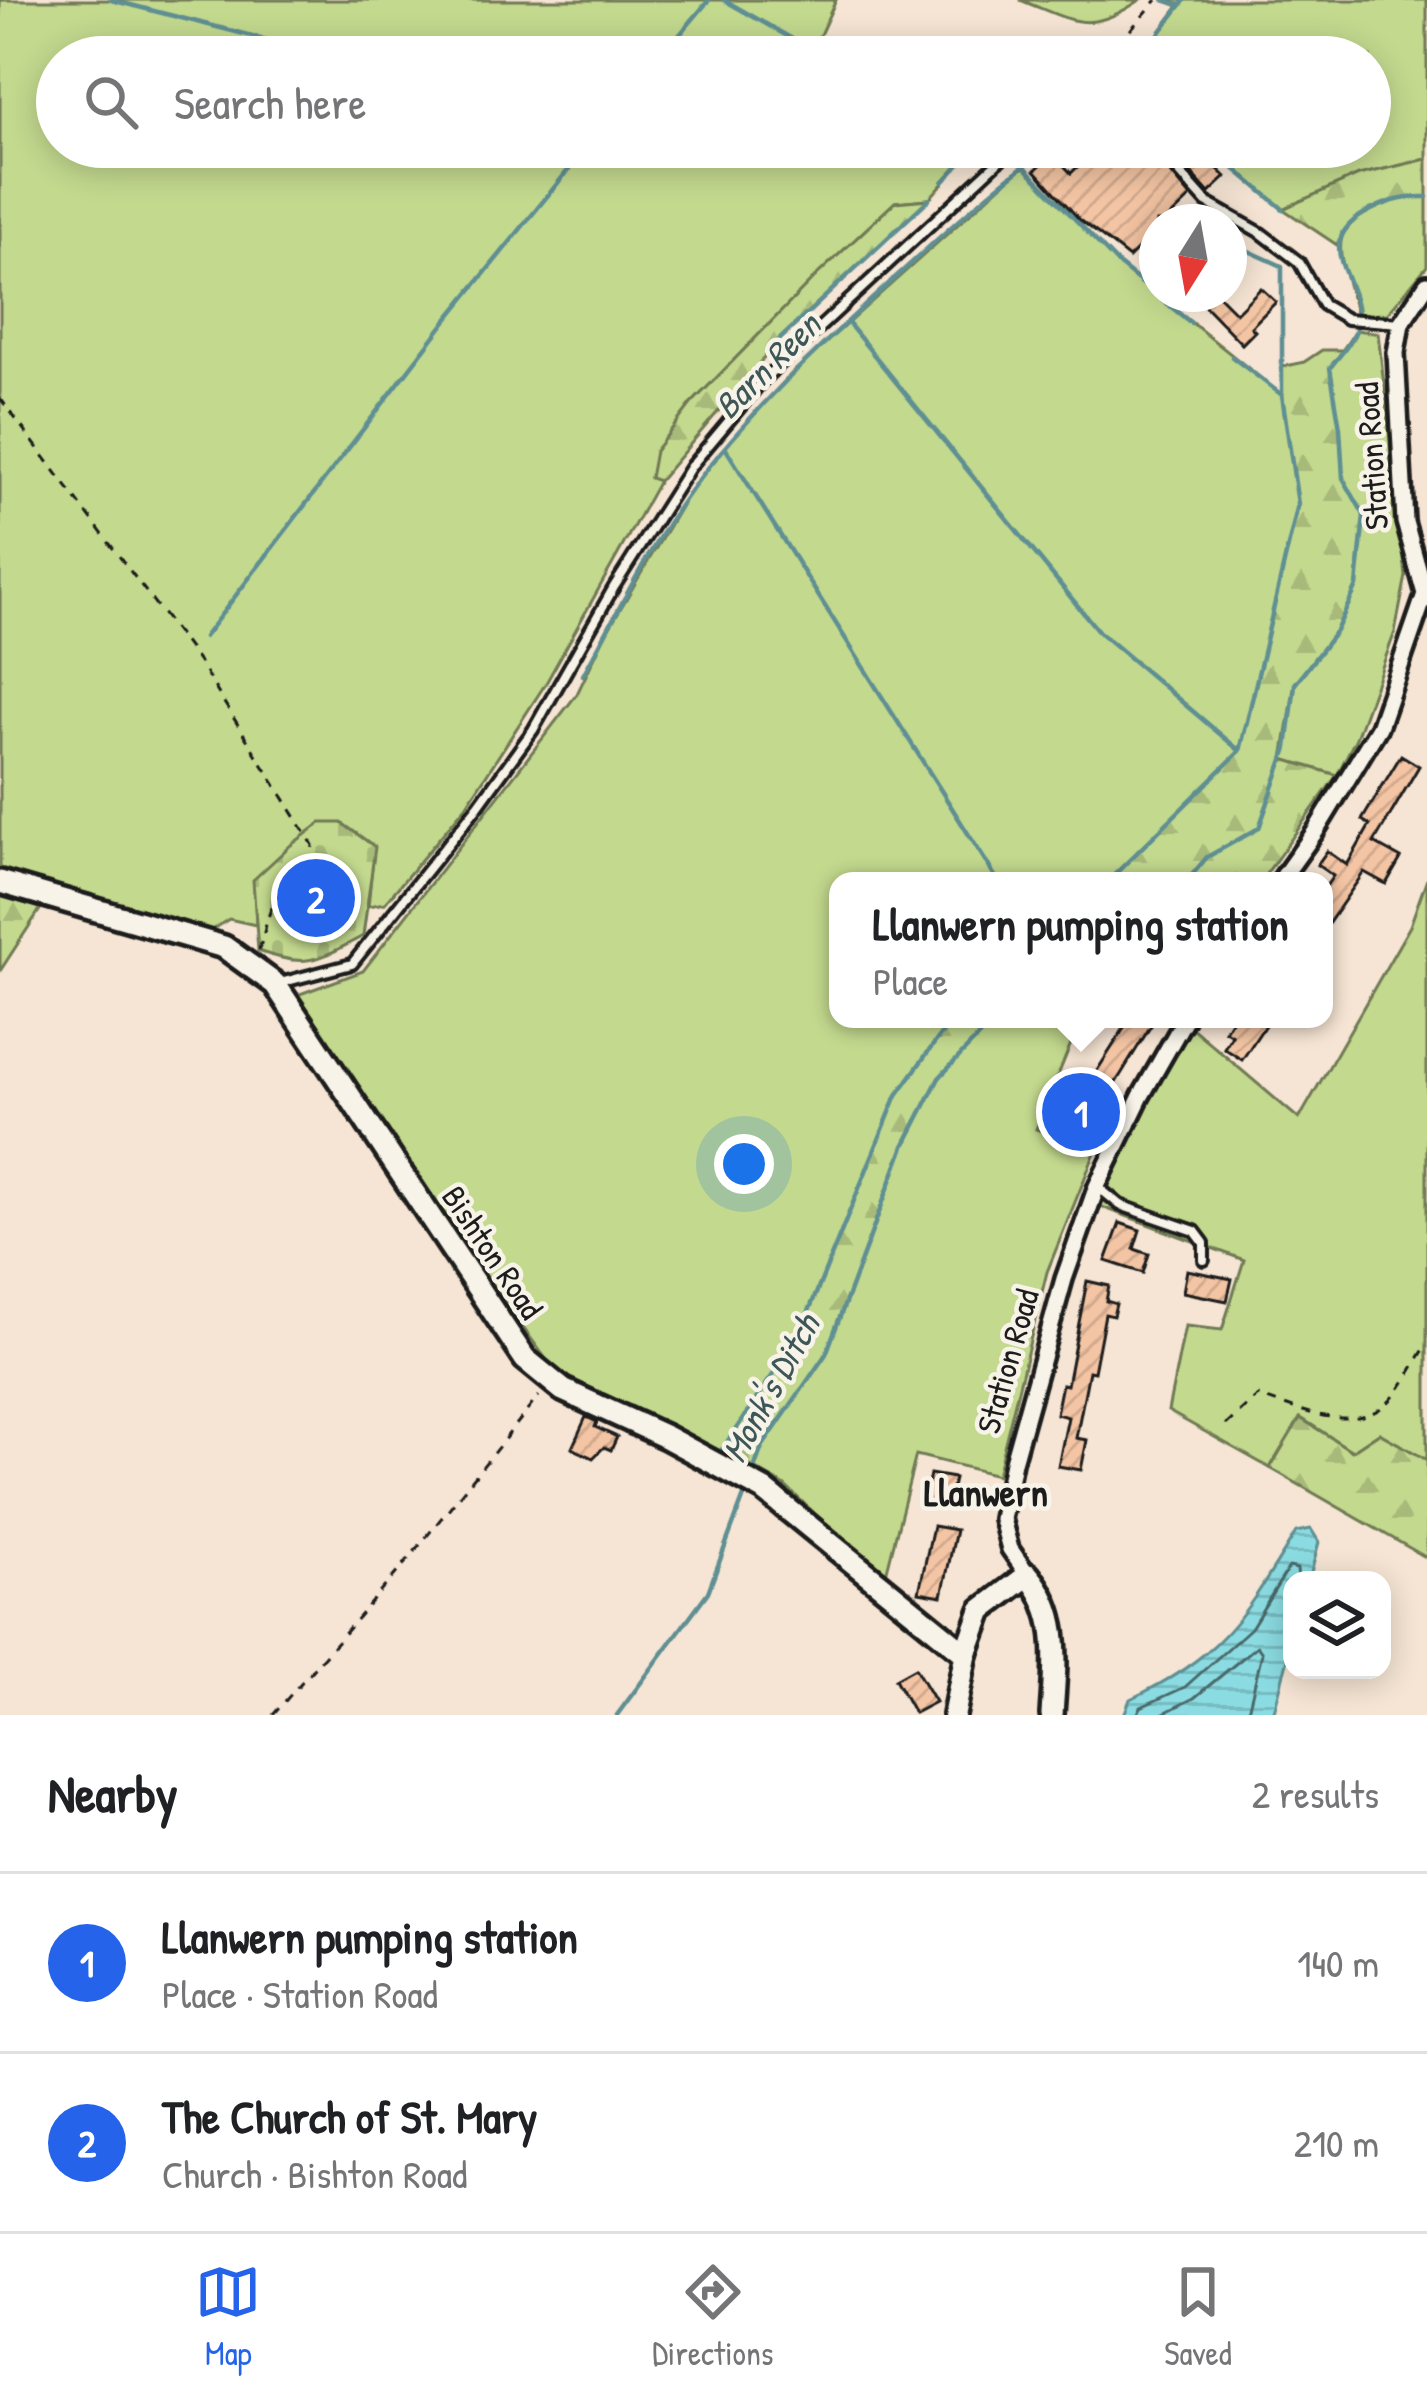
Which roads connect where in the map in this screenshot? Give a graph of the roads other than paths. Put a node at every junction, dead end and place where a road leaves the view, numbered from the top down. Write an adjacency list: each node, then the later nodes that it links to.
1 (991, 168): 8 (lane)
2 (1176, 168): 4 (lane)
3 (1427, 284): 4 (street)
4 (1401, 323): 5 (street, Station Road)
5 (1426, 592): 6 (street, Station Road)
6 (1286, 872)
7 (0, 882): 8 (street, Bishton Road)
8 (275, 984): 13 (street, Bishton Road)
9 (1180, 1028): 10 (street, Station Road)
10 (1097, 1186): 11 (lane); 12 (street, Station Road)
11 (1204, 1260)
12 (1028, 1575): 13 (street); 15 (street)
13 (966, 1654): 14 (street)
14 (954, 1715)
15 (1052, 1715)

